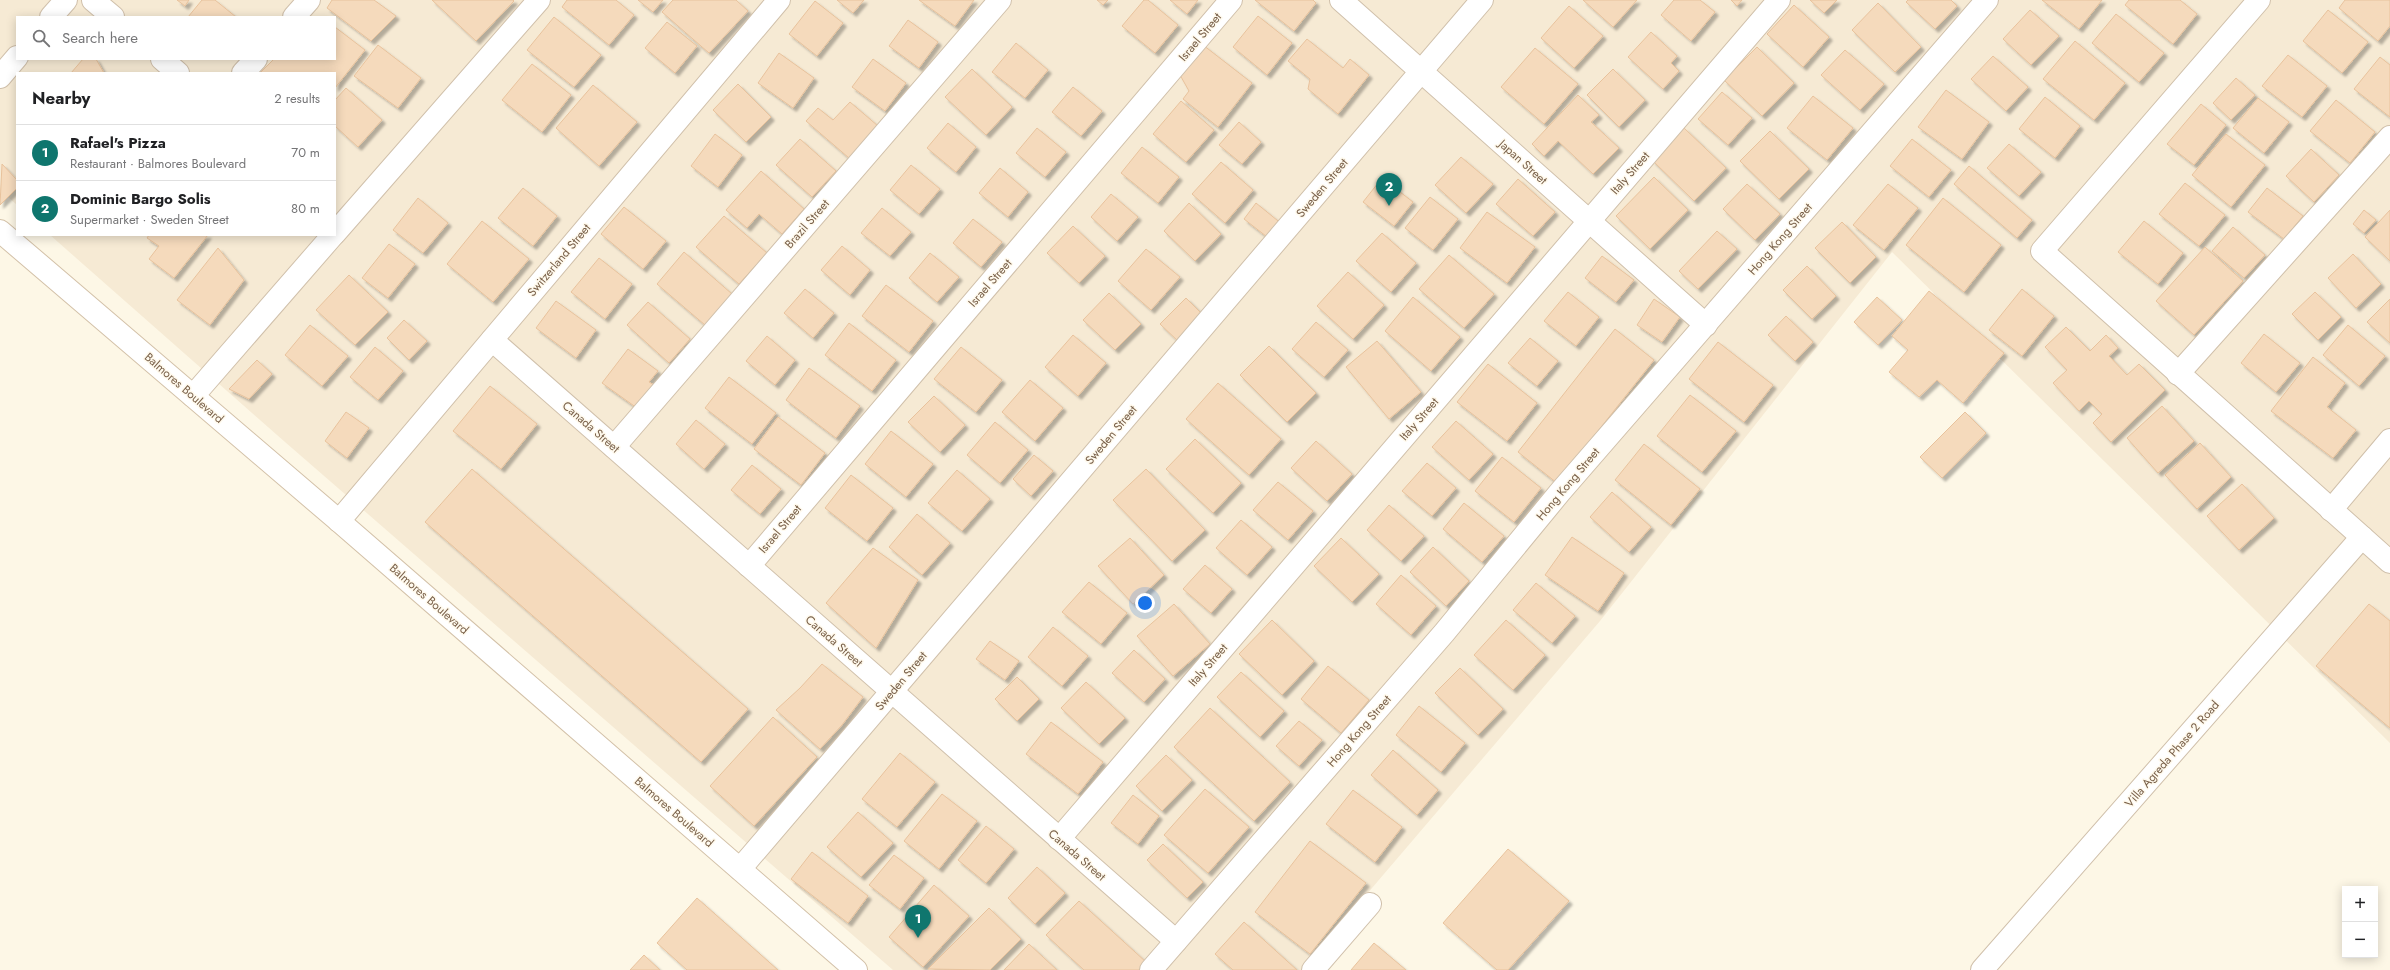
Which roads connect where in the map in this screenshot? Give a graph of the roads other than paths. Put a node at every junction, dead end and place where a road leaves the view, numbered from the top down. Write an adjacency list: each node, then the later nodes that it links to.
1 (66, 0): 13 (street)
2 (93, 0): 14 (street)
3 (309, 0): 15 (street)
4 (539, 0): 25 (street)
5 (780, 0): 29 (street, Switzerland Street)
6 (1000, 0): 33 (street, Brazil Street)
7 (1231, 0): 38 (street, Israel Street)
8 (1341, 0): 21 (street, Japan Street)
9 (1482, 0): 21 (street, Sweden Street)
10 (1779, 0): 24 (street, Italy Street)
11 (1987, 0): 28 (street, Hong Kong Street)
12 (2259, 0): 30 (street)
13 (52, 16)
14 (112, 16)
15 (295, 16)
16 (16, 58): 22 (street)
17 (163, 60): 19 (street)
18 (255, 60): 20 (street)
19 (177, 72)
20 (244, 72)
21 (1421, 72): 24 (street, Japan Street); 39 (street, Sweden Street)
22 (0, 77)
23 (2390, 137): 30 (street)
24 (1589, 221): 28 (street, Japan Street); 40 (street, Italy Street)
25 (338, 224)
26 (0, 231): 31 (street, Balmores Boulevard)
27 (328, 236): 31 (street)
28 (1706, 325): 43 (street, Hong Kong Street)
29 (492, 340): 33 (street, Canada Street); 35 (street, Switzerland Street)
30 (2178, 374): 34 (street)
31 (192, 396): 35 (street, Balmores Boulevard)
32 (2390, 440): 34 (street)
33 (614, 447): 38 (street, Canada Street)
34 (2331, 510): 36 (street)
35 (339, 520): 41 (street, Balmores Boulevard)
36 (2362, 537): 37 (street); 47 (street, Villa Agreda Phase 2 Road)
37 (2390, 562)
38 (749, 566): 39 (street, Canada Street)
39 (892, 692): 40 (street, Canada Street); 41 (street, Sweden Street)
40 (1059, 839): 43 (street, Canada Street)
41 (740, 869): 44 (street, Balmores Boulevard)
42 (1370, 904): 46 (street)
43 (1176, 941): 45 (street, Hong Kong Street)
44 (856, 970)
45 (1151, 970)
46 (1313, 970)
47 (1982, 970)

